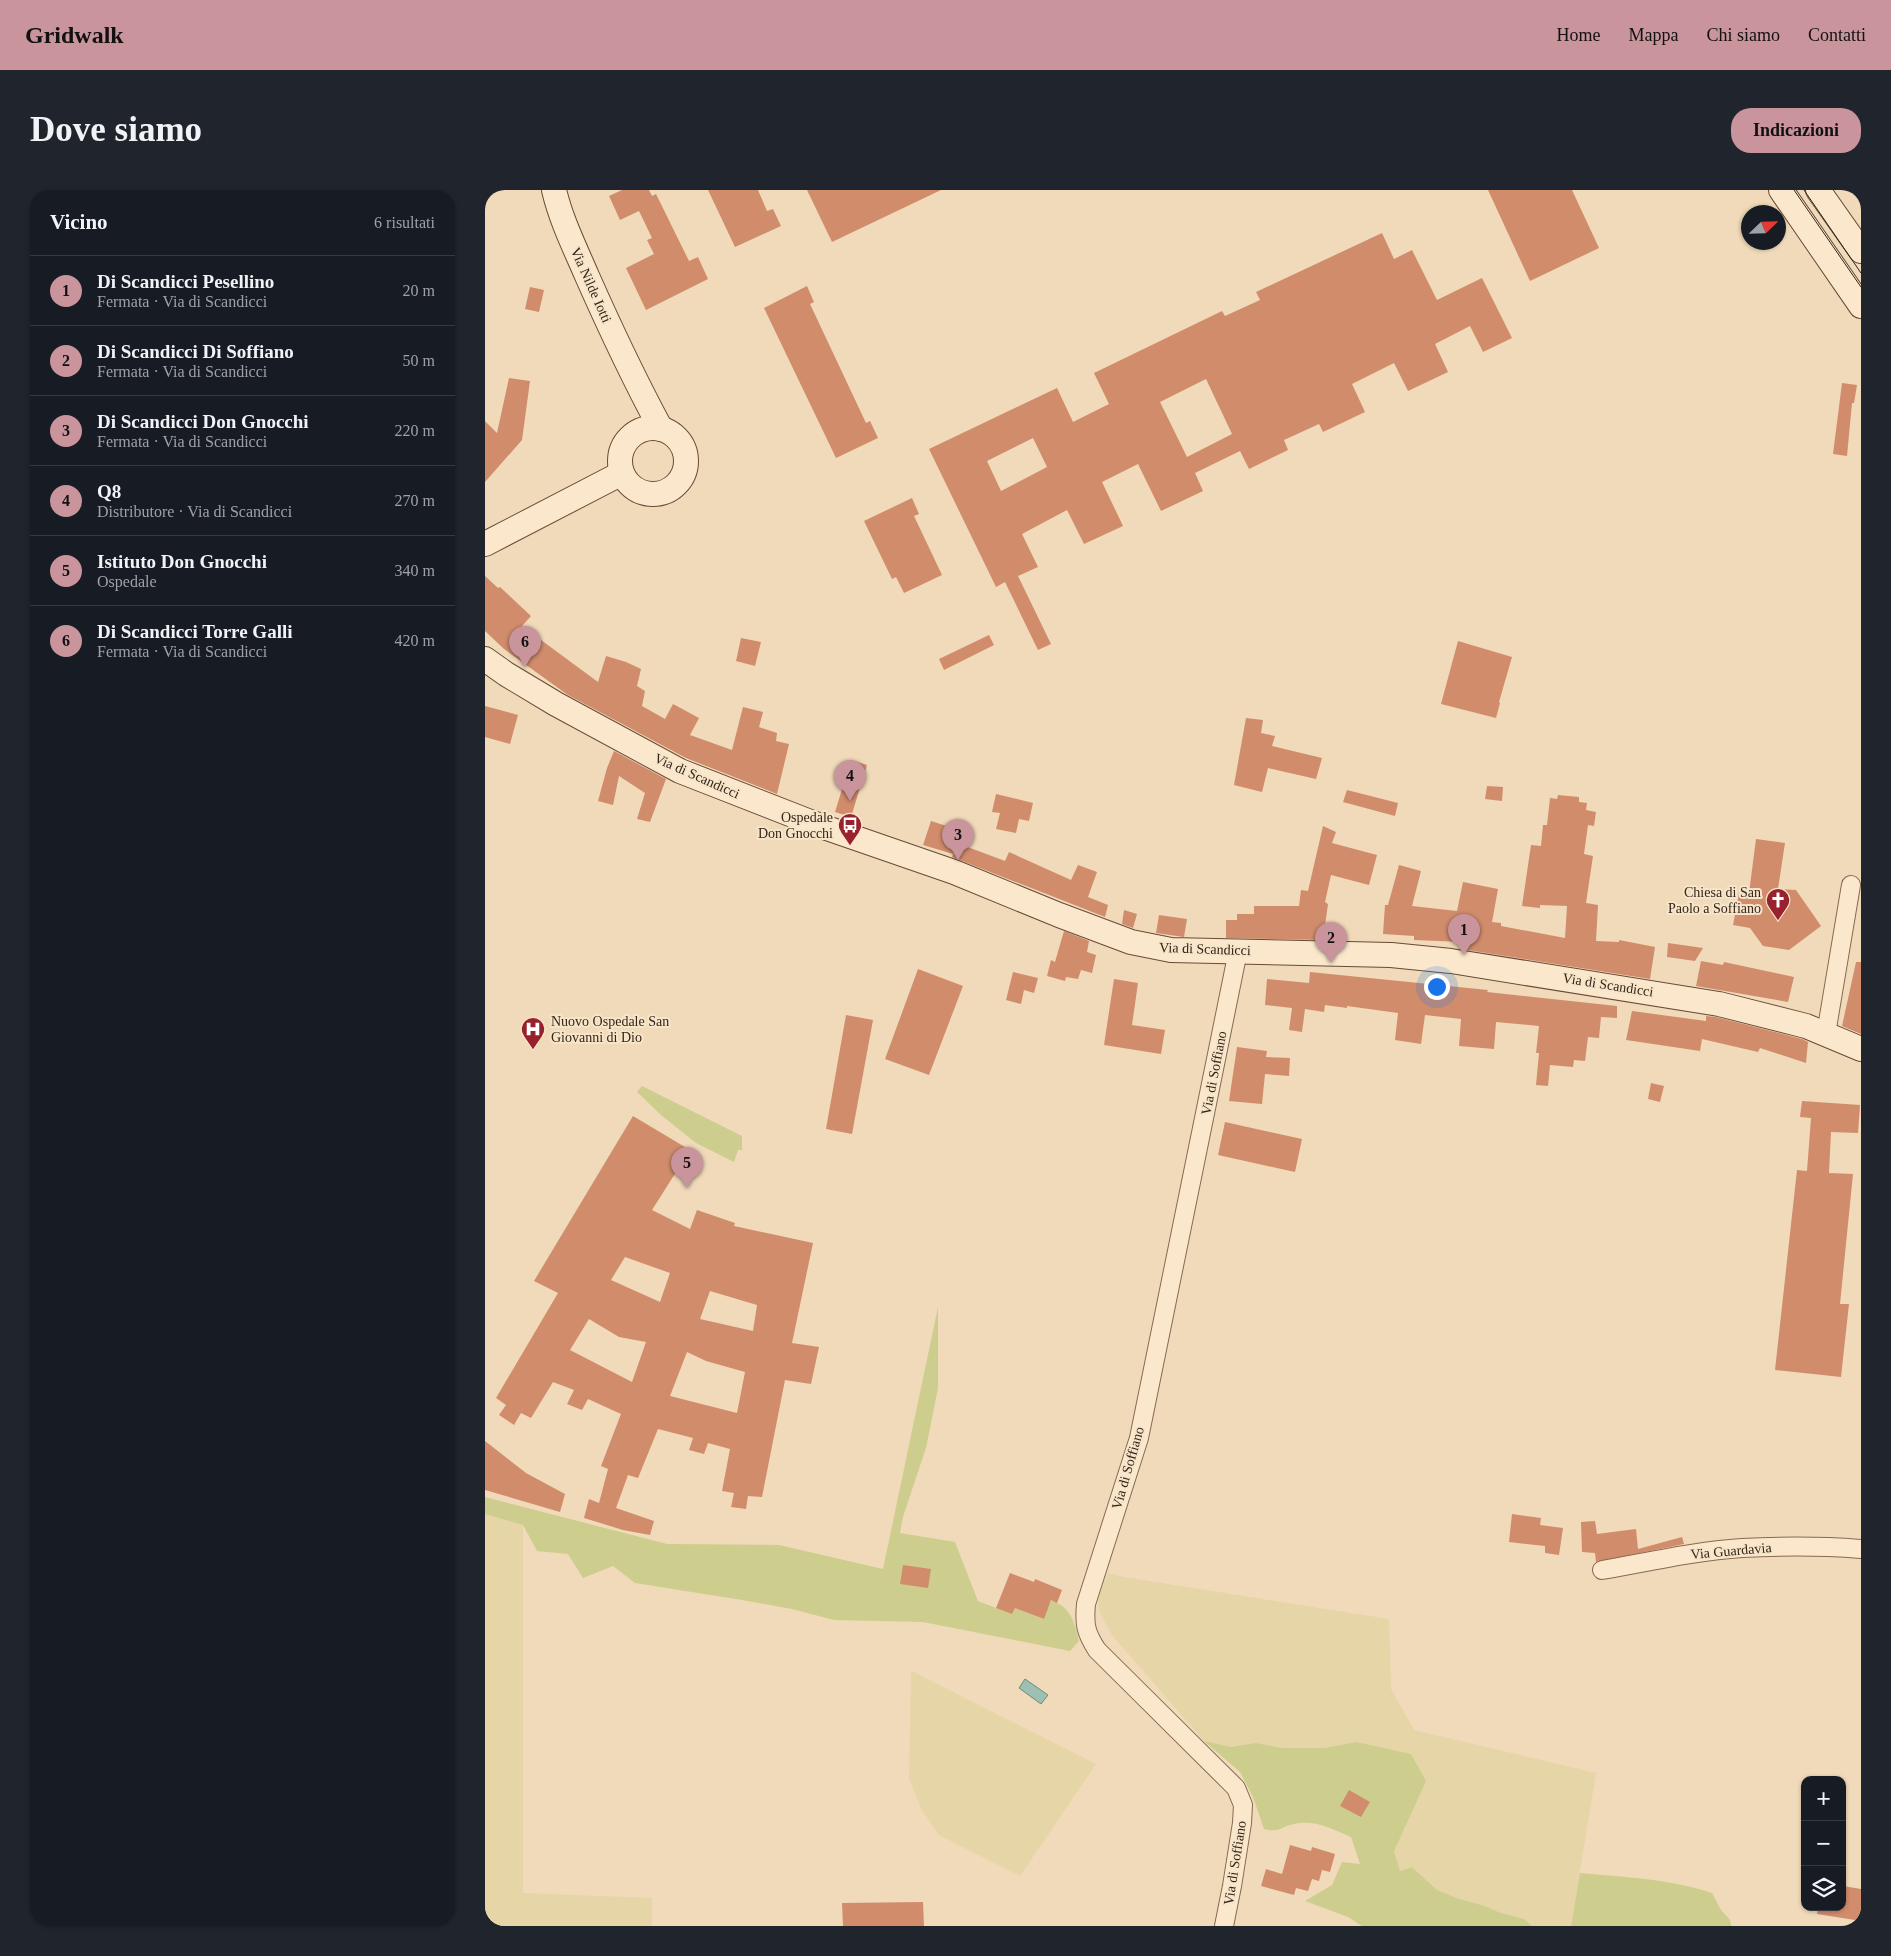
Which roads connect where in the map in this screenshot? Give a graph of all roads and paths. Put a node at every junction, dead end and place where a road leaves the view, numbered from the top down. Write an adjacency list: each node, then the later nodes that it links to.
1 (554, 190): 6 (street, Via Nilde Iotti)
2 (1781, 190): 5 (street)
3 (1818, 190): 4 (street)
4 (1861, 252)
5 (1861, 306)
6 (633, 377): 7 (street, Via Nilde Iotti); 8 (street, Via Nilde Iotti)
7 (661, 429): 8 (street); 9 (street, Via Nilde Iotti)
8 (628, 439): 9 (street, Via Nilde Iotti)
9 (622, 473): 10 (street)
10 (485, 544)
11 (485, 659): 12 (street, Via di Scandicci)
12 (495, 670): 14 (street, Via di Scandicci)
13 (1851, 885): 15 (street)
14 (1238, 951): 15 (street, Via di Scandicci); 19 (street, Via di Soffiano)
15 (1826, 1034): 16 (street, Via di Scandicci)
16 (1861, 1049)
17 (1861, 1549): 18 (street, Via Guardavia)
18 (1602, 1570)
19 (1223, 1926)

